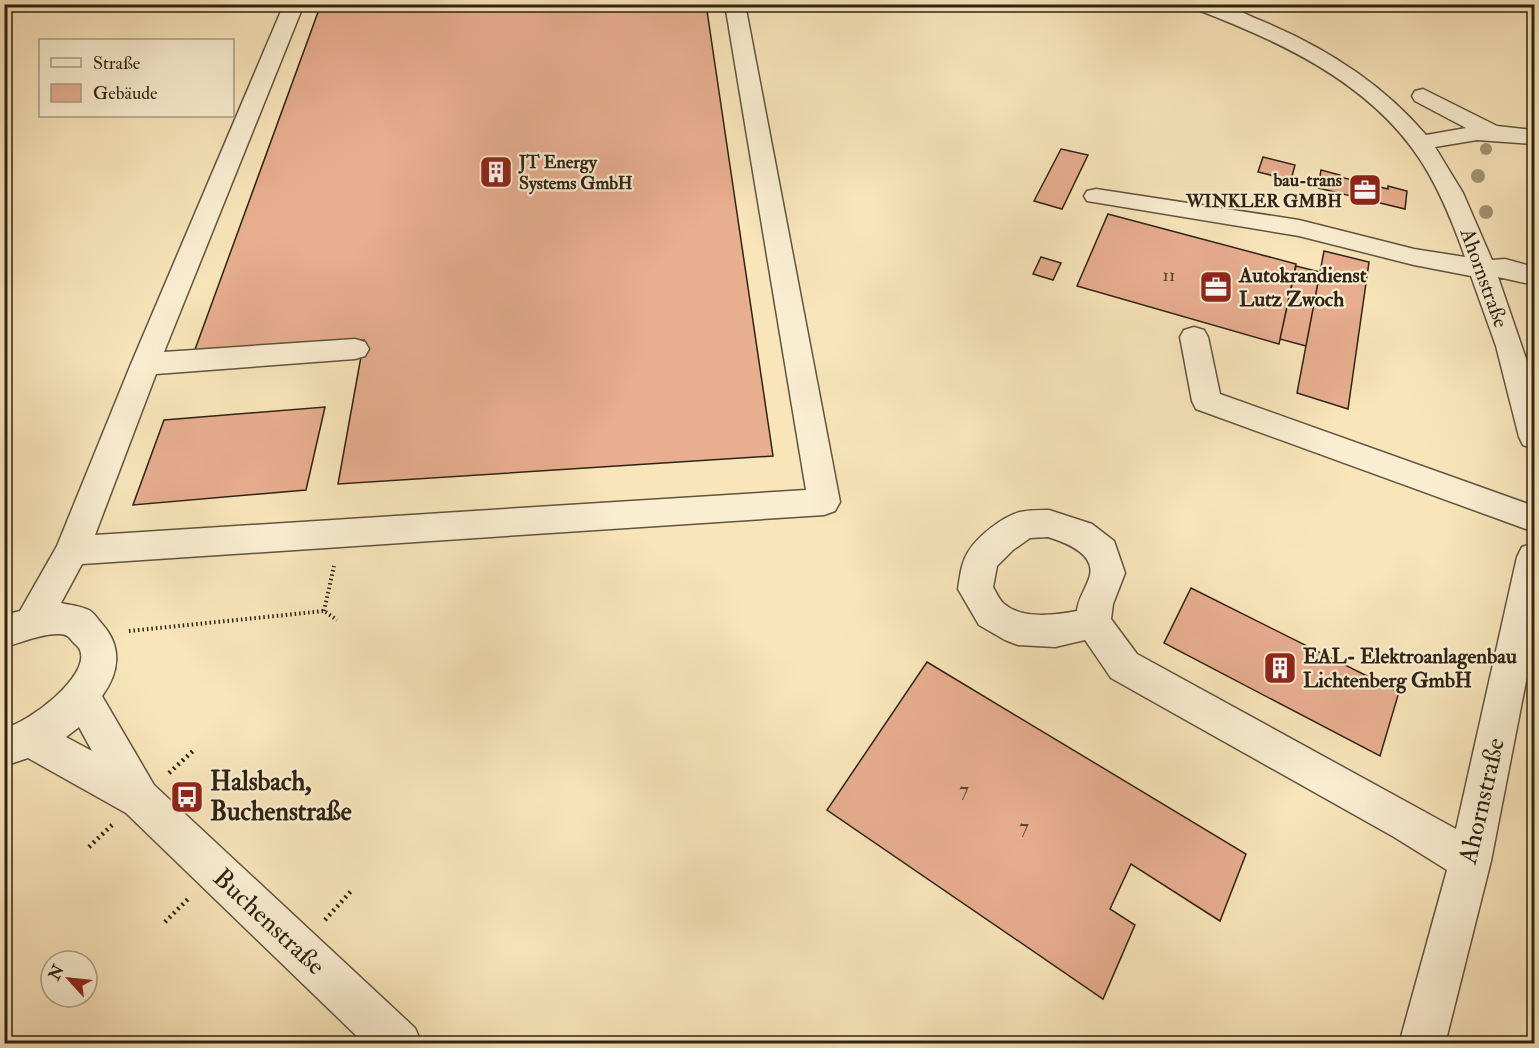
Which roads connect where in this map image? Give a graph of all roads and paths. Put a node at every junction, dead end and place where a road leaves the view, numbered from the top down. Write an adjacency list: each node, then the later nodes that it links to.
1 (294, 4): 13 (street)
2 (735, 4): 16 (street)
3 (1200, 4): 7 (street, Ahornstraße)
4 (1424, 96): 5 (street)
5 (1489, 131): 6 (street); 7 (street)
6 (1534, 137)
7 (1425, 151): 9 (street, Ahornstraße)
8 (1096, 196): 9 (street)
9 (1482, 269): 10 (street); 14 (street, Ahornstraße)
10 (1534, 276)
11 (1194, 337): 15 (street)
12 (355, 349): 13 (street)
13 (145, 364): 16 (street)
14 (1534, 437)
15 (1534, 519)
16 (72, 550): 22 (street)
17 (336, 557): 19 (path)
18 (1534, 571): 27 (street, Ahornstraße)
19 (324, 611): 20 (path); 23 (path)
20 (337, 620)
21 (1093, 623): 27 (street)
22 (18, 627): 23 (street)
23 (89, 635): 24 (street)
24 (81, 694): 25 (street); 26 (street)
25 (13, 750): 26 (street)
26 (140, 799): 28 (street, Buchenstraße)
27 (1470, 861): 29 (street, Ahornstraße)
28 (399, 1044)
29 (1422, 1044)

